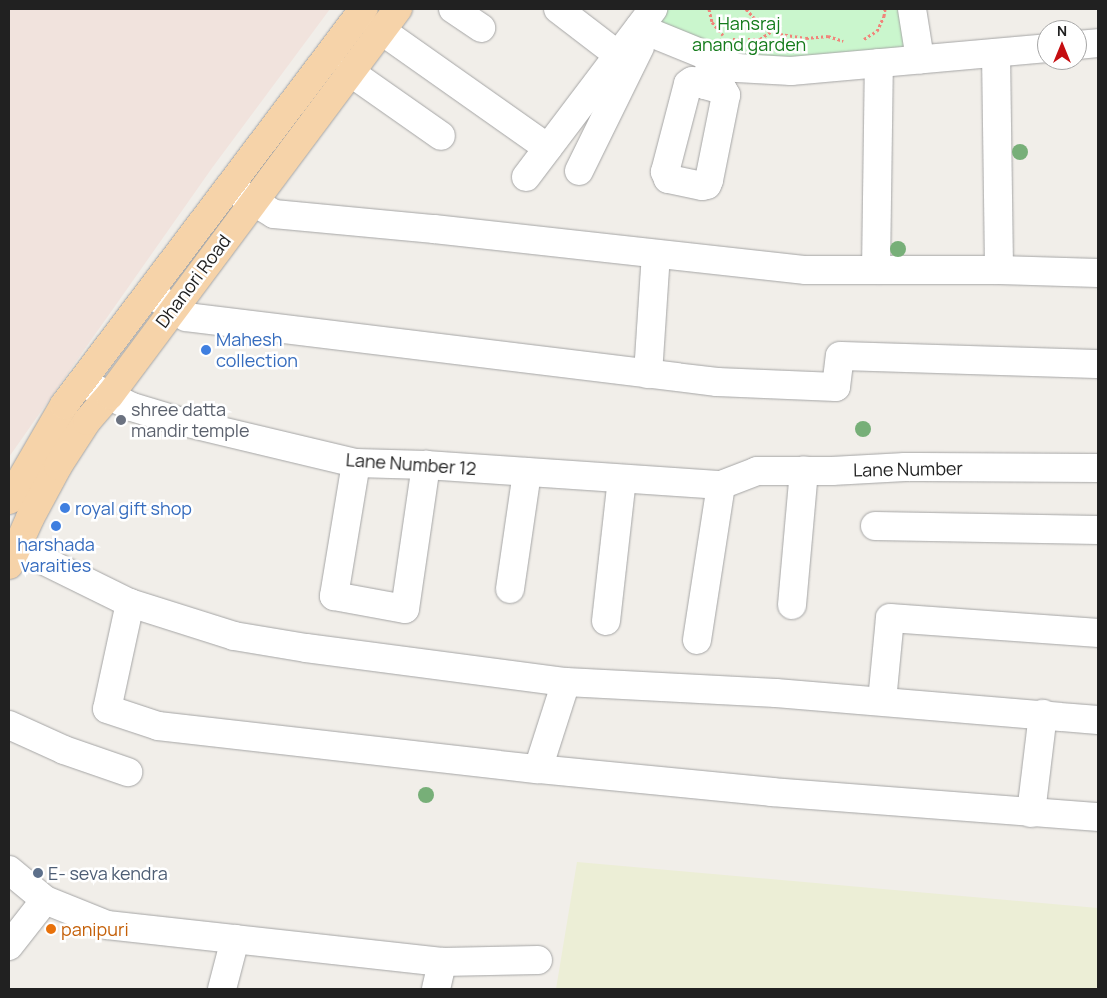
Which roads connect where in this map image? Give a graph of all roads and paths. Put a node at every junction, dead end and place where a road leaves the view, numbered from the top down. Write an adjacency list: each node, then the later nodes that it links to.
1 (364, 9): 29 (main road, Dhanori Road)
2 (398, 9): 12 (main road, Dhanori Road)
3 (453, 9): 10 (street)
4 (558, 9): 18 (street)
5 (709, 9): 11 (path)
6 (746, 9): 11 (path)
7 (885, 9): 14 (path)
8 (912, 9): 20 (street)
9 (646, 18): 15 (street); 18 (street)
10 (481, 28)
11 (772, 30): 13 (path)
12 (382, 31): 22 (main road, Dhanori Road); 25 (street)
13 (849, 41)
14 (855, 41)
15 (670, 47): 19 (street); 26 (street); 28 (street)
16 (1037, 49): 17 (street)
17 (996, 53): 20 (street); 33 (street)
18 (618, 55): 25 (street)
19 (712, 58): 21 (street); 23 (street)
20 (920, 59): 21 (street)
21 (879, 63): 32 (street)
22 (350, 72): 24 (street); 30 (main road, Dhanori Road)
23 (705, 85)
24 (441, 136)
25 (548, 148): 27 (street)
26 (579, 171)
27 (526, 176)
28 (649, 180)
29 (230, 187): 30 (street); 35 (main road, Dhanori Road)
30 (253, 201): 31 (street); 36 (main road, Dhanori Road)
31 (656, 255): 32 (street); 38 (street)
32 (876, 270): 33 (street)
33 (999, 270): 34 (street)
34 (1098, 273)
35 (150, 293): 36 (street); 39 (main road, Dhanori Road)
36 (173, 308): 38 (street); 40 (main road, Dhanori Road)
37 (1098, 364): 38 (street)
38 (648, 374)
39 (82, 382): 40 (street, Lane Number 12); 41 (main road, Dhanori Road)
40 (110, 395): 42 (street, Lane Number 12); 44 (main road, Dhanori Road)
41 (35, 452): 44 (main road); 50 (main road, Dhanori Road)
42 (356, 463): 43 (street, Lane Number 12); 43 (street)
43 (426, 465): 47 (street, Lane Number 12)
44 (58, 466): 53 (main road, Dhanori Road)
45 (1098, 468): 46 (street, Lane Number)
46 (804, 471): 49 (street, Lane Number); 56 (street)
47 (527, 472): 48 (street, Lane Number 12); 54 (street)
48 (622, 478): 49 (street, Lane Number 12); 57 (street)
49 (721, 485): 59 (street)
50 (9, 500)
51 (875, 526): 52 (street)
52 (1098, 530)
53 (12, 553): 55 (street)
54 (510, 589)
55 (130, 604): 60 (street); 65 (street)
56 (792, 605)
57 (606, 621)
58 (1098, 633): 61 (street)
59 (697, 640)
60 (566, 682): 61 (street); 65 (street)
61 (882, 701): 62 (street)
62 (1043, 714): 63 (street); 67 (street)
63 (1098, 720)
64 (9, 725): 66 (street)
65 (538, 769): 67 (street)
66 (128, 772)
67 (1031, 813): 68 (street)
68 (1098, 817)
69 (9, 870): 70 (street)
70 (45, 900): 71 (street); 72 (street)
71 (234, 939): 74 (street); 75 (street)
72 (9, 946)
73 (538, 960): 74 (street)
74 (442, 962): 76 (street)
75 (222, 989)
76 (436, 989)

